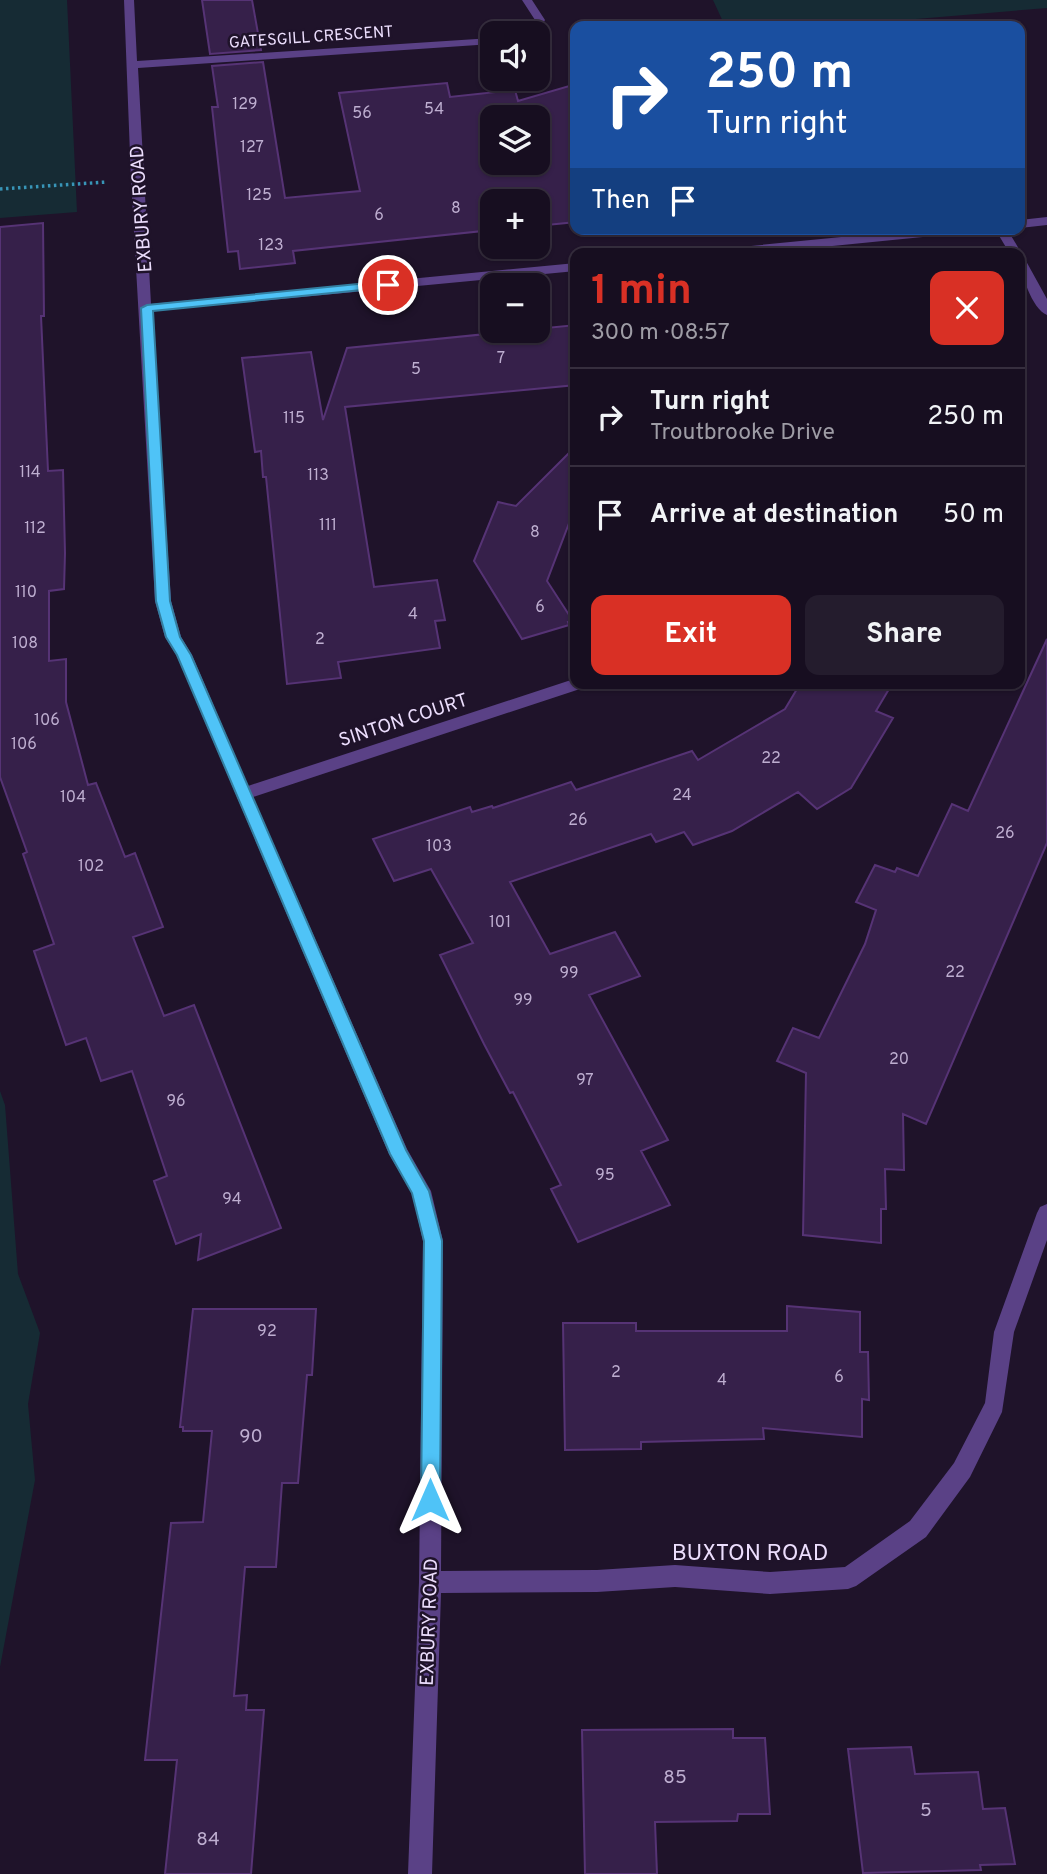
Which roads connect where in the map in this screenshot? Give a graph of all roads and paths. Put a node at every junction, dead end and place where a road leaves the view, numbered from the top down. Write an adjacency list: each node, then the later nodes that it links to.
1 (129, 0): 5 (street, EXBURY ROAD)
2 (527, 0): 3 (street)
3 (540, 21)
4 (480, 42): 5 (street, GATESGILL CRESCENT)
5 (133, 65): 6 (street, EXBURY ROAD)
6 (137, 180): 7 (path); 14 (street, EXBURY ROAD)
7 (0, 189)
8 (1047, 221): 9 (street)
9 (1025, 223)
10 (902, 235): 11 (street)
11 (770, 248)
12 (570, 268): 14 (street)
13 (1025, 270): 15 (street)
14 (147, 308): 17 (street, EXBURY ROAD)
15 (1047, 311)
16 (570, 686): 17 (street, SINTON COURT)
17 (242, 794): 19 (street, EXBURY ROAD)
18 (1047, 1213): 19 (street, BUXTON ROAD)
19 (430, 1582): 20 (street, EXBURY ROAD)
20 (420, 1874)

